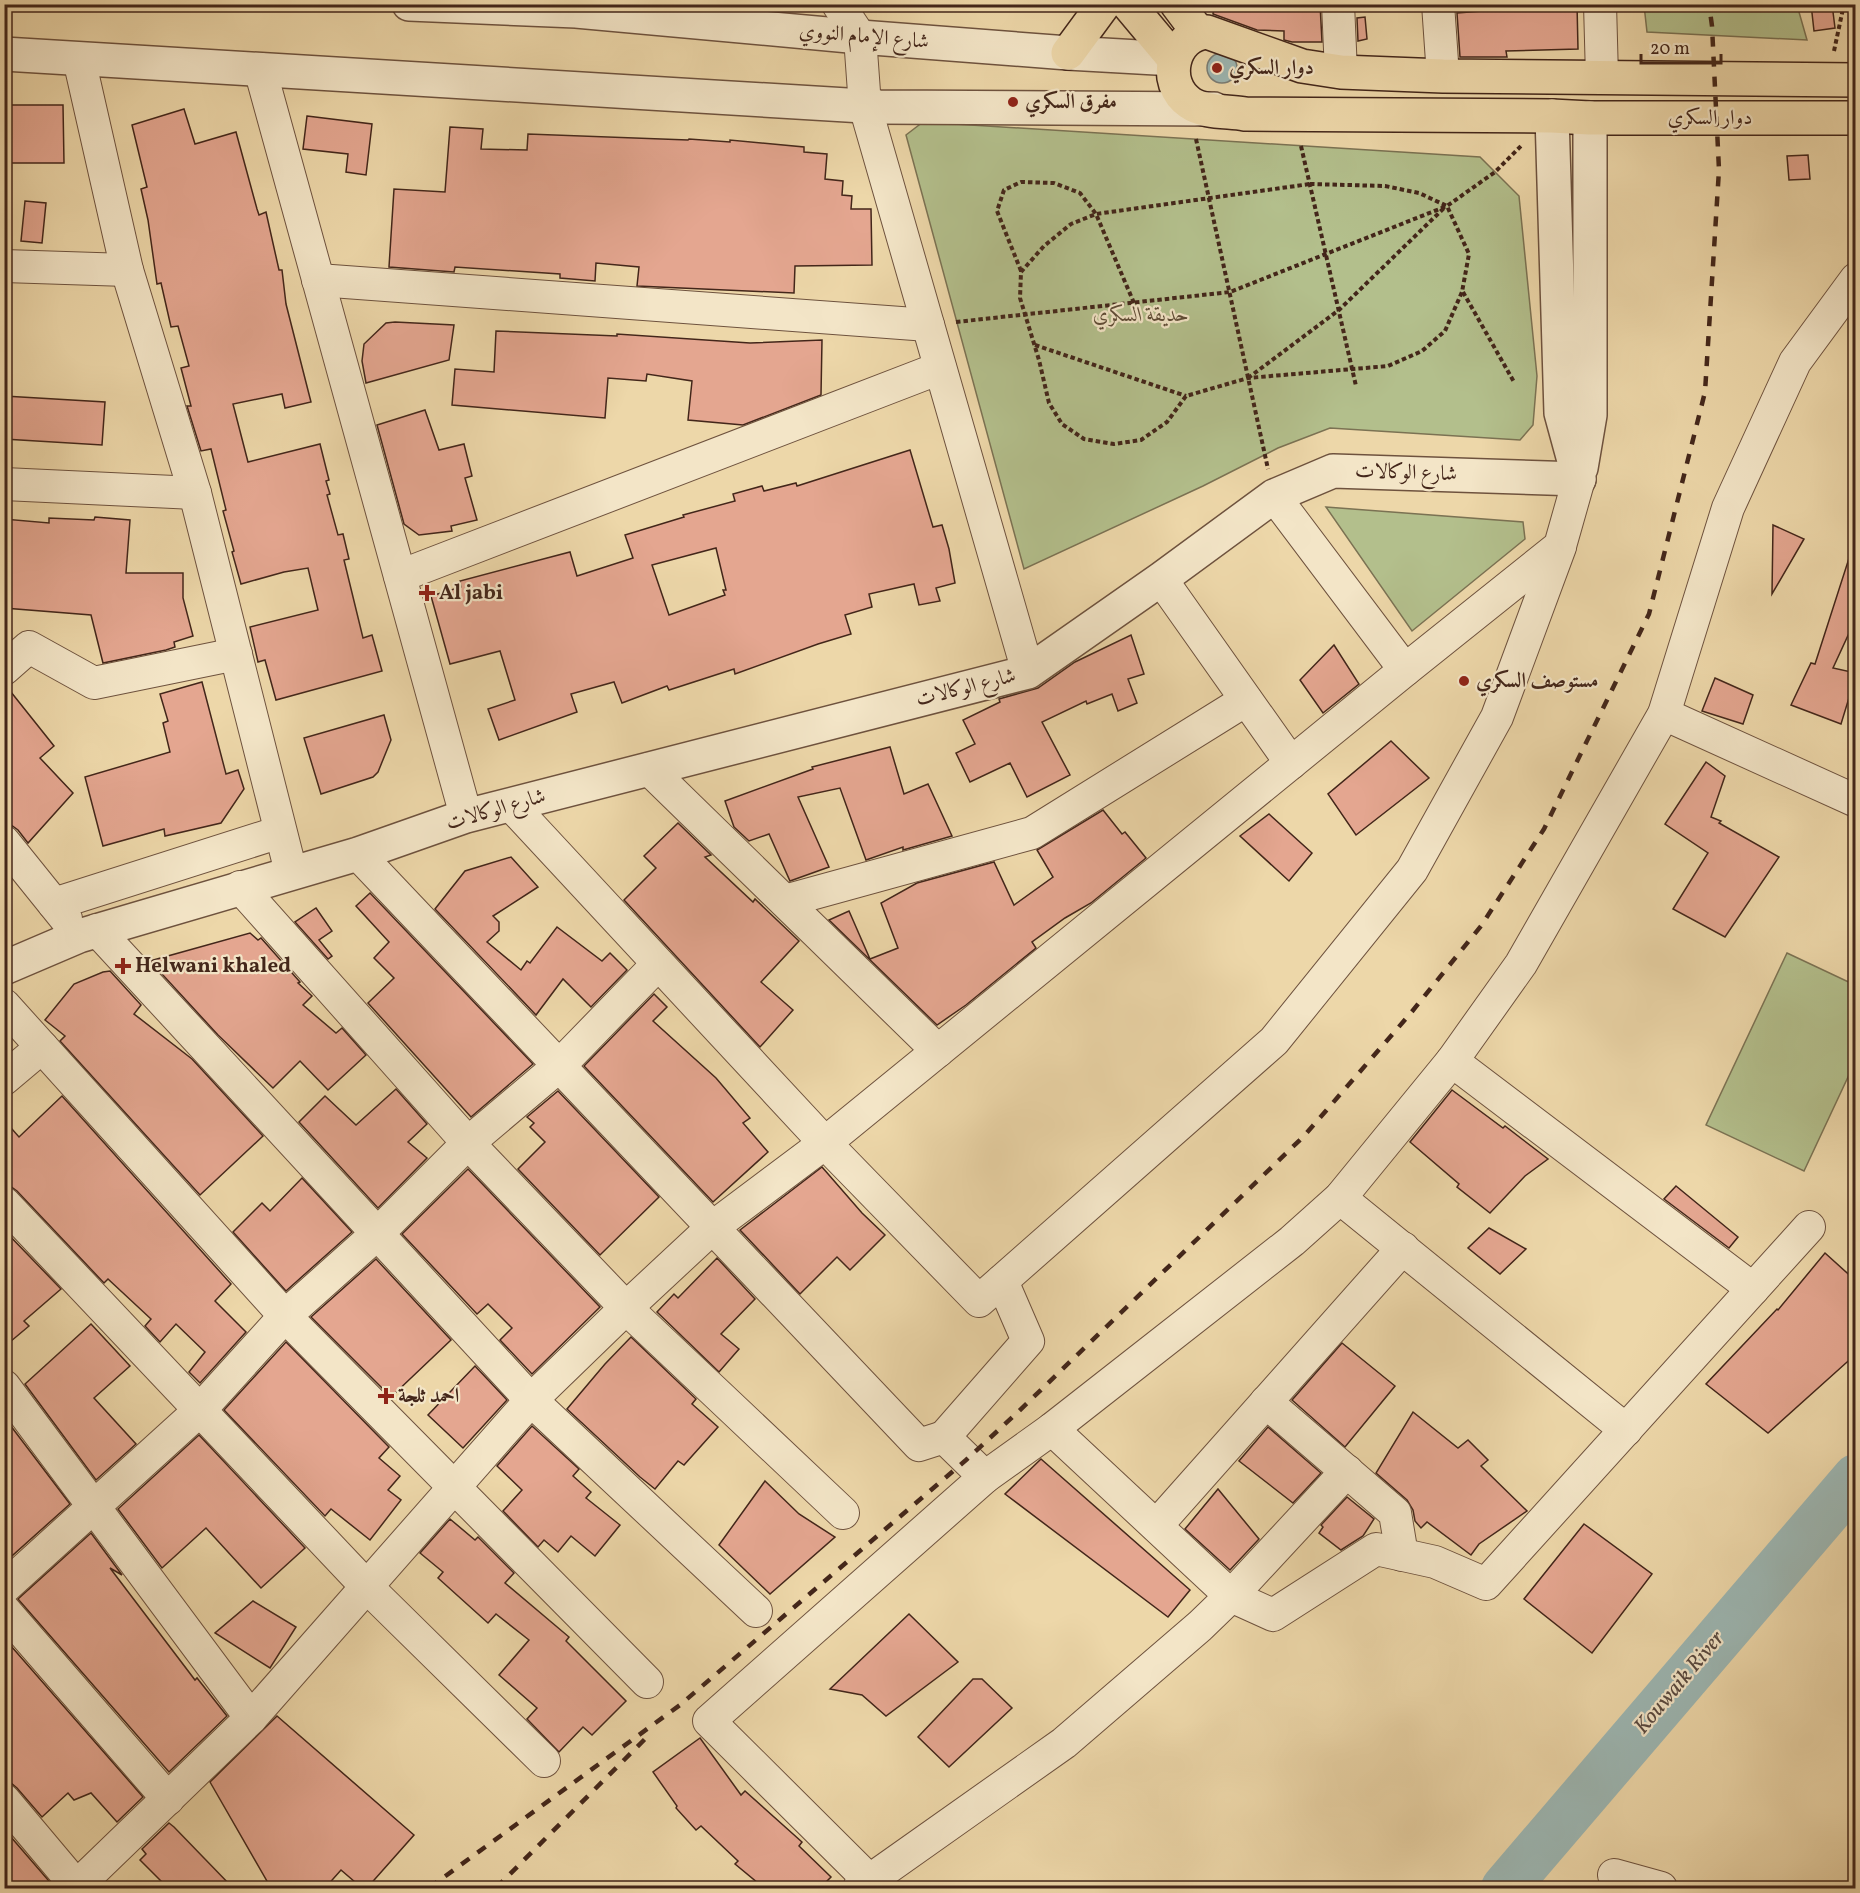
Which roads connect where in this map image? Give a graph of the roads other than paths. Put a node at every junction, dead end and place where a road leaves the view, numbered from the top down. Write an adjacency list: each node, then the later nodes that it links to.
1 (410, 4): 9 (street, شارع الإمام النووي)
2 (838, 4): 11 (street)
3 (1104, 4): 12 (main road)
4 (1128, 4): 15 (main road)
5 (1177, 4): 10 (main road)
6 (1338, 4): 17 (street)
7 (1438, 4): 18 (street)
8 (1600, 4): 19 (street)
9 (554, 7): 11 (street, شارع الإمام النووي)
10 (1198, 32): 15 (main road); 17 (main road)
11 (860, 37): 12 (street, شارع الإمام النووي); 21 (street)
12 (1068, 53): 15 (street, شارع الإمام النووي)
13 (4, 54): 14 (street)
14 (79, 59): 16 (street); 27 (street)
15 (1174, 59): 22 (main road, دوار السكري)
16 (260, 69): 21 (street); 29 (street)
17 (1341, 72): 18 (main road)
18 (1443, 76): 19 (main road)
19 (1602, 77): 20 (main road)
20 (1842, 80)
21 (865, 106): 22 (street); 30 (street)
22 (1202, 109): 23 (main road, دوار السكري)
23 (1552, 116): 24 (main road, دوار السكري); 32 (street)
24 (1590, 118): 25 (main road, دوار السكري); 32 (street)
25 (1856, 118)
26 (4, 266): 27 (street)
27 (127, 270): 34 (street)
28 (1856, 279): 44 (street)
29 (318, 280): 30 (street); 37 (street)
30 (928, 325): 31 (street)
31 (940, 368): 37 (street); 42 (street)
32 (1579, 479): 35 (street, شارع الوكالات); 36 (street)
33 (4, 483): 34 (street)
34 (195, 493): 39 (street)
35 (1274, 496): 38 (street, شارع الوكالات); 41 (street)
36 (1560, 546): 41 (street); 74 (street)
37 (400, 576): 49 (street)
38 (1161, 579): 42 (street, شارع الوكالات); 43 (street)
39 (236, 654): 40 (street); 50 (street)
40 (4, 669)
41 (1405, 670): 45 (street)
42 (1028, 672): 46 (street, شارع الوكالات)
43 (1246, 700): 45 (street); 55 (street)
44 (1664, 714): 47 (street); 63 (street)
45 (1291, 763): 62 (street)
46 (649, 769): 48 (street, شارع الوكالات); 55 (street)
47 (1856, 801)
48 (510, 805): 49 (street, شارع الوكالات); 58 (street)
49 (466, 816): 52 (street, شارع الوكالات)
50 (280, 832): 53 (street); 56 (street)
51 (4, 842): 56 (street)
52 (358, 854): 53 (street, شارع الوكالات); 64 (street)
53 (291, 872): 54 (street, شارع الوكالات)
54 (240, 887): 57 (street, شارع الوكالات); 66 (street)
55 (785, 901): 62 (street)
56 (54, 904): 57 (street)
57 (88, 933): 59 (street, شارع الوكالات); 72 (street)
58 (658, 964): 64 (street); 67 (street)
59 (4, 968)
60 (4, 1005): 61 (street)
61 (42, 1047): 65 (street); 77 (street)
62 (938, 1051): 67 (street)
63 (1452, 1061): 68 (street); 75 (street)
64 (560, 1066): 66 (street); 70 (street)
65 (4, 1079)
66 (468, 1143): 72 (street); 76 (street)
67 (825, 1143): 70 (street); 74 (street)
68 (1340, 1198): 73 (street); 82 (street)
69 (4, 1203): 81 (street)
70 (713, 1227): 76 (street); 84 (street)
71 (1809, 1227): 75 (street)
72 (378, 1233): 77 (street); 79 (street)
73 (1402, 1248): 80 (street); 83 (street)
74 (1002, 1281): 84 (street)
75 (1753, 1289): 83 (street)
76 (626, 1308): 79 (street); 89 (street)
77 (285, 1316): 81 (street); 87 (street)
78 (4, 1386): 88 (street)
79 (531, 1401): 87 (street); 96 (street)
80 (1266, 1402): 85 (street); 90 (street)
81 (199, 1411): 88 (street); 93 (street)
82 (1052, 1429): 86 (street); 90 (street)
83 (1626, 1430): 91 (street)
84 (944, 1437): 86 (street)
85 (1347, 1471): 91 (street); 94 (street)
86 (985, 1477): 103 (street)
87 (453, 1487): 93 (street); 97 (street)
88 (93, 1508): 92 (street); 98 (street)
89 (843, 1513)
90 (1157, 1525): 94 (street)
91 (1402, 1555): 94 (street)
92 (4, 1588)
93 (368, 1588): 98 (street); 99 (street)
94 (1231, 1596): 103 (street)
95 (4, 1610): 100 (street)
96 (756, 1611)
97 (647, 1682)
98 (251, 1718): 100 (street)
99 (544, 1761)
100 (168, 1798): 104 (street)
101 (4, 1800): 104 (street)
102 (1614, 1875): 105 (street)
103 (864, 1885)
104 (76, 1888)
105 (1661, 1888)

